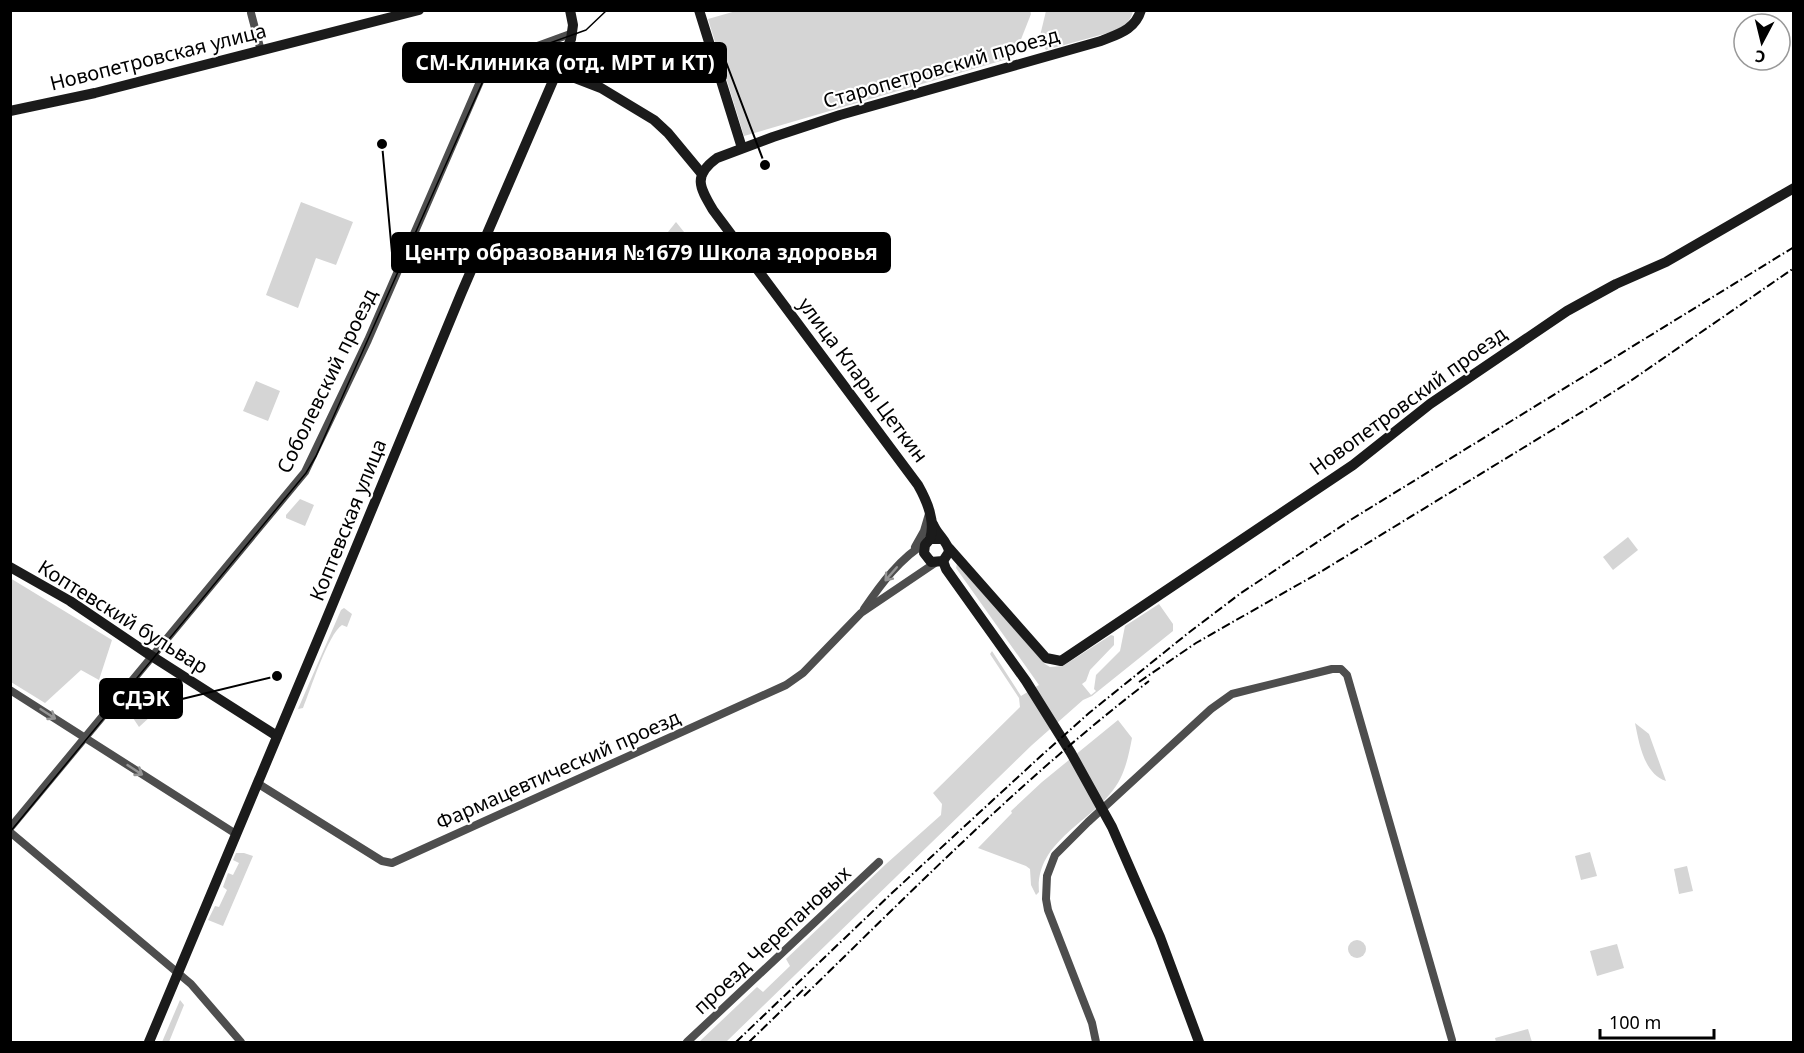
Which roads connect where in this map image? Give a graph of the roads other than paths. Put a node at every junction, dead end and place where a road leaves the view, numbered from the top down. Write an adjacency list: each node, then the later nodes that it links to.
1 (419, 10): 7 (street, Новопетровская улица)
2 (570, 10): 6 (street, Коптевская улица)
3 (699, 10): 10 (street)
4 (1141, 10): 10 (street, Старопетровский проезд)
5 (251, 13): 7 (street)
6 (573, 33): 8 (street, Коптевская улица); 19 (street, Соболевский проезд)
7 (261, 51): 9 (street, Новопетровская улица)
8 (558, 72): 11 (street, улица Клары Цеткин); 21 (street, Коптевская улица)
9 (10, 111)
10 (742, 148): 11 (street)
11 (702, 174): 13 (street, улица Клары Цеткин)
12 (1794, 188): 14 (street, Новопетровский проезд)
13 (929, 507): 14 (street, улица Клары Цеткин); 15 (street, Фармацевтический проезд)
14 (937, 542): 15 (street, Фармацевтический проезд); 16 (street); 16 (street)
15 (913, 550): 18 (street, Фармацевтический проезд, one-way to 18)
16 (939, 562): 18 (street, Фармацевтический проезд); 33 (street)
17 (10, 567): 19 (street, Коптевский бульвар)
18 (861, 613): 23 (street, Фармацевтический проезд)
19 (152, 657): 21 (street, Коптевский бульвар); 22 (street, Соболевский проезд)
20 (10, 690): 22 (street, one-way to 22)
21 (277, 735): 23 (street, Коптевская улица)
22 (86, 738): 24 (street, Соболевский проезд); 25 (street, one-way to 25)
23 (257, 783): 25 (street, Коптевская улица)
24 (10, 830): 27 (street)
25 (236, 834): 27 (street, Коптевская улица)
26 (879, 862): 31 (street, проезд Черепановых)
27 (178, 973): 29 (street, Коптевская улица); 30 (street)
28 (1452, 1040): 32 (street)
29 (149, 1042)
30 (241, 1042)
31 (687, 1042)
32 (1096, 1042)
33 (1199, 1042)

